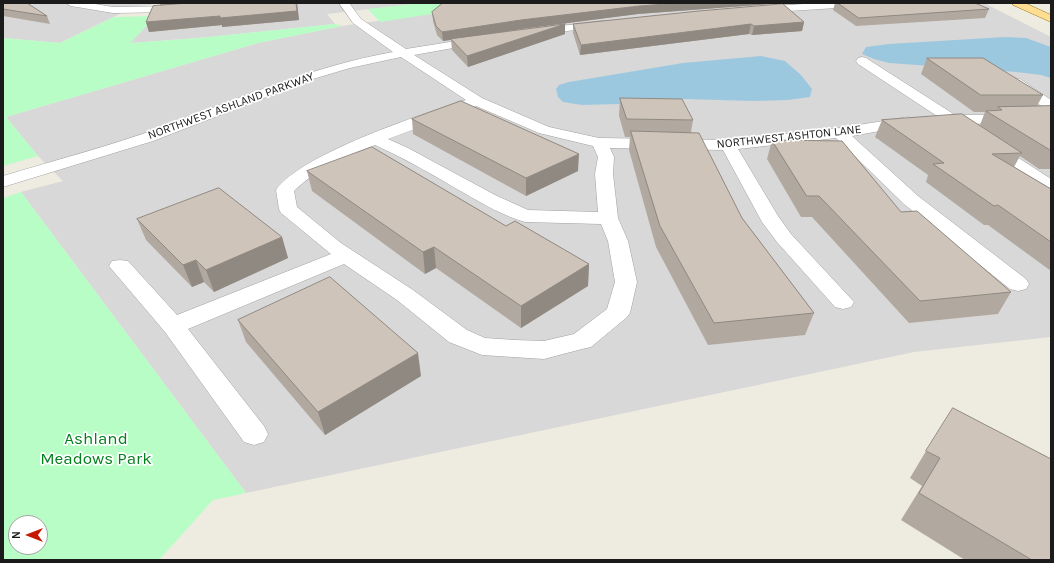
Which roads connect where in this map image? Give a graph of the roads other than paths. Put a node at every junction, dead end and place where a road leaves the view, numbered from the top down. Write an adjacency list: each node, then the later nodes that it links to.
1 (71, 3): 5 (street)
2 (344, 3): 11 (street, NORTHWEST ASHTON LANE)
3 (868, 3): 6 (street)
4 (1016, 3): 7 (main road)
5 (192, 8)
6 (741, 11)
7 (1051, 19)
8 (616, 23): 9 (street)
9 (524, 34)
10 (495, 38): 11 (street, NORTHWEST ASHLAND PARKWAY)
11 (404, 54): 14 (street, NORTHWEST ASHTON LANE); 22 (street, NORTHWEST ASHLAND PARKWAY)
12 (862, 62): 17 (street)
13 (1010, 79): 15 (street)
14 (478, 101): 19 (street); 20 (street, NORTHWEST ASHTON LANE)
15 (1051, 106)
16 (1051, 118): 17 (street, NORTHWEST ASHTON LANE)
17 (950, 119): 18 (street, NORTHWEST ASHTON LANE); 23 (street)
18 (840, 133): 21 (street, NORTHWEST ASHTON LANE); 27 (street)
19 (375, 139): 24 (street); 25 (street)
20 (599, 143): 21 (street, NORTHWEST ASHTON LANE); 24 (street)
21 (728, 145): 28 (street)
22 (3, 182)
23 (1051, 187)
24 (608, 218): 25 (street)
25 (347, 255): 29 (street)
26 (120, 266): 29 (street)
27 (1018, 284)
28 (843, 302)
29 (173, 326): 30 (street)
30 (254, 434)

